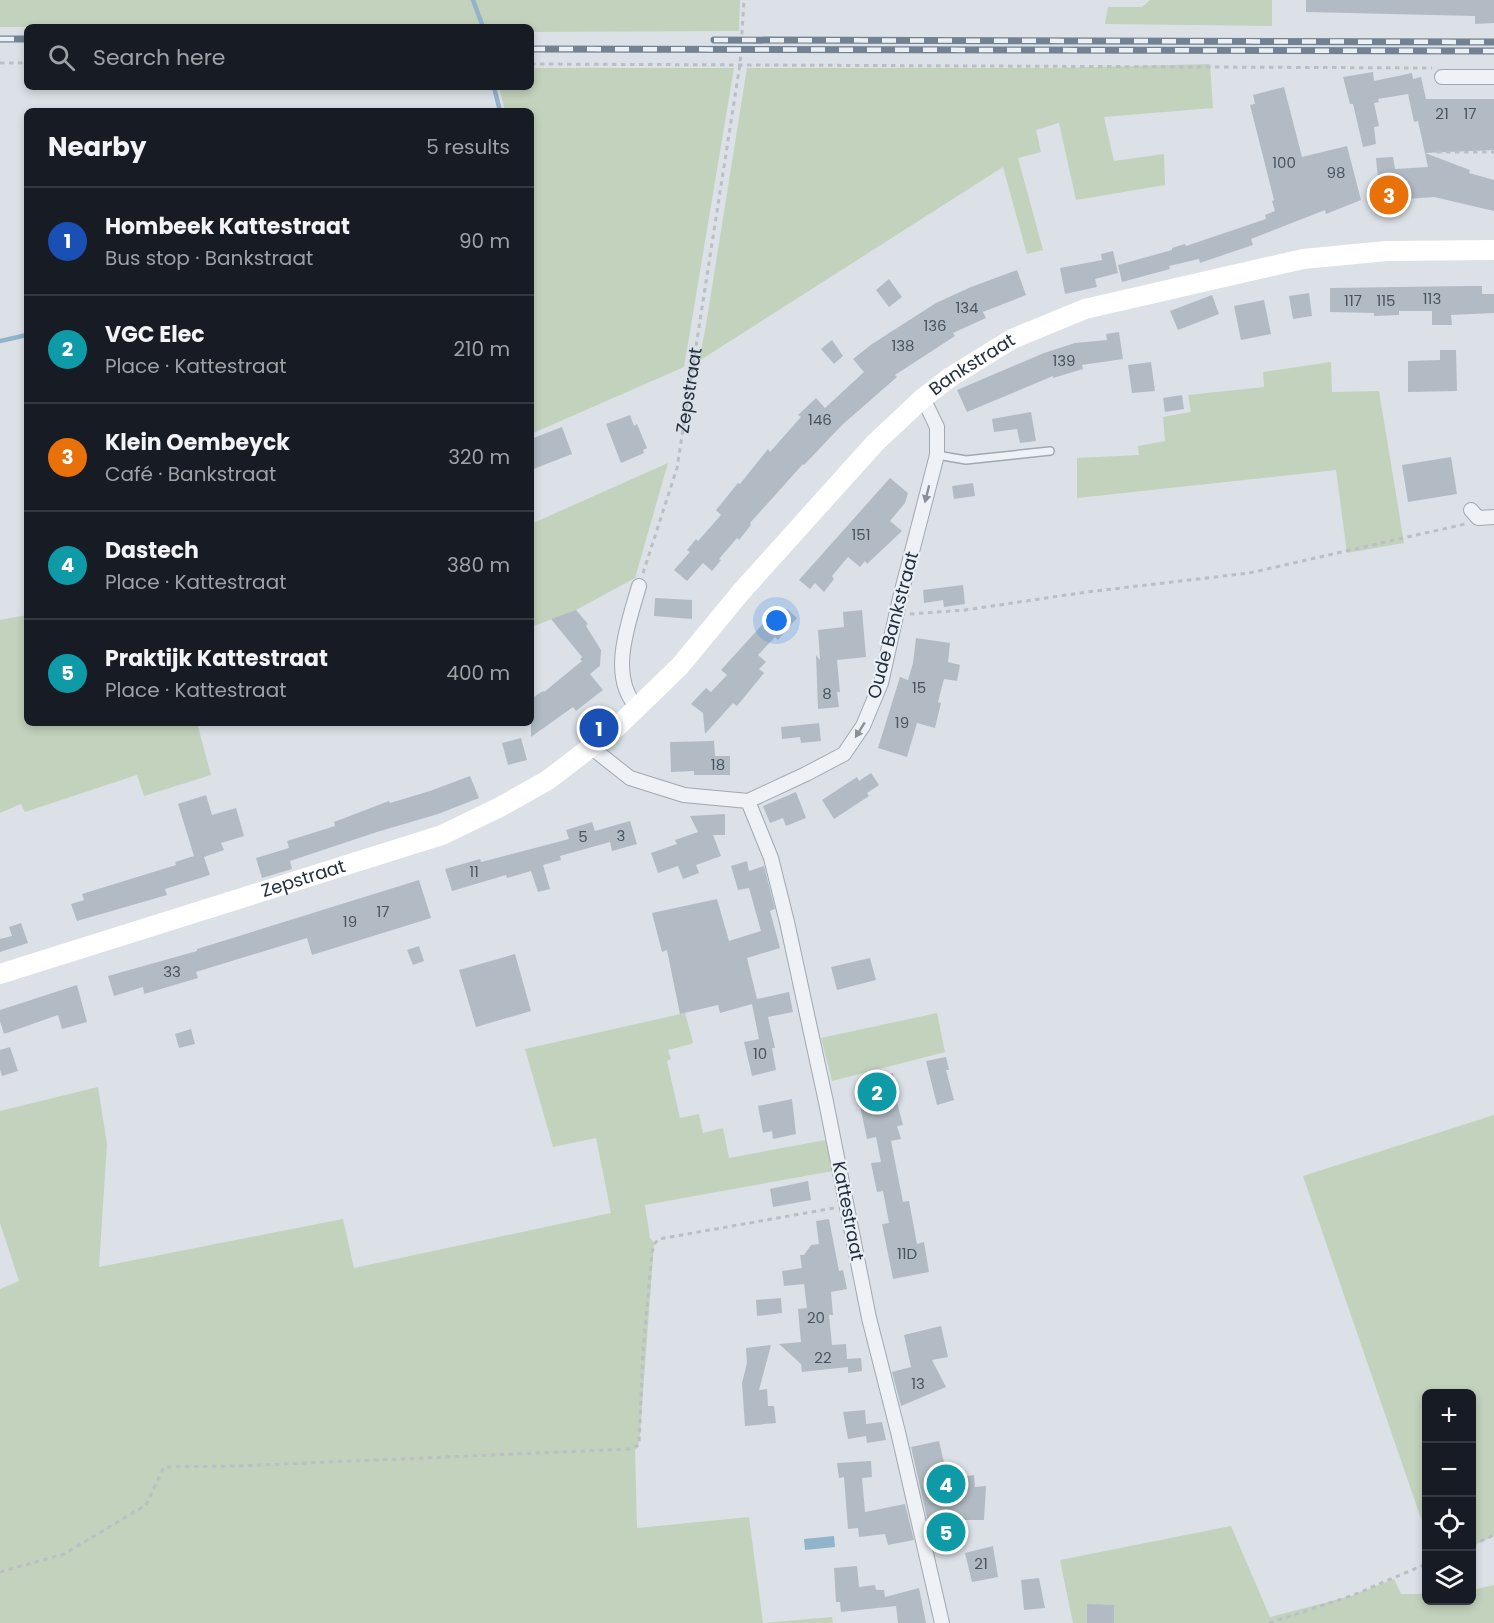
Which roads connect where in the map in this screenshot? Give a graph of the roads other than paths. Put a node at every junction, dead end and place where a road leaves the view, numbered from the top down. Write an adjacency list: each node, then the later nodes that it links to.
1 (1441, 73): 2 (street)
2 (1494, 77)
3 (1494, 250): 4 (street, Bankstraat)
4 (923, 398): 6 (street, Oude Bankstraat); 10 (street, Bankstraat)
5 (1050, 451): 6 (lane)
6 (937, 455): 12 (street, Oude Bankstraat, one-way to 12)
7 (1470, 510): 8 (street)
8 (1494, 517)
9 (639, 586): 10 (street)
10 (638, 708): 11 (street, Bankstraat)
11 (592, 748): 12 (street); 13 (street, Zepstraat)
12 (748, 801): 14 (street, Kattestraat)
13 (0, 974)
14 (942, 1623)

